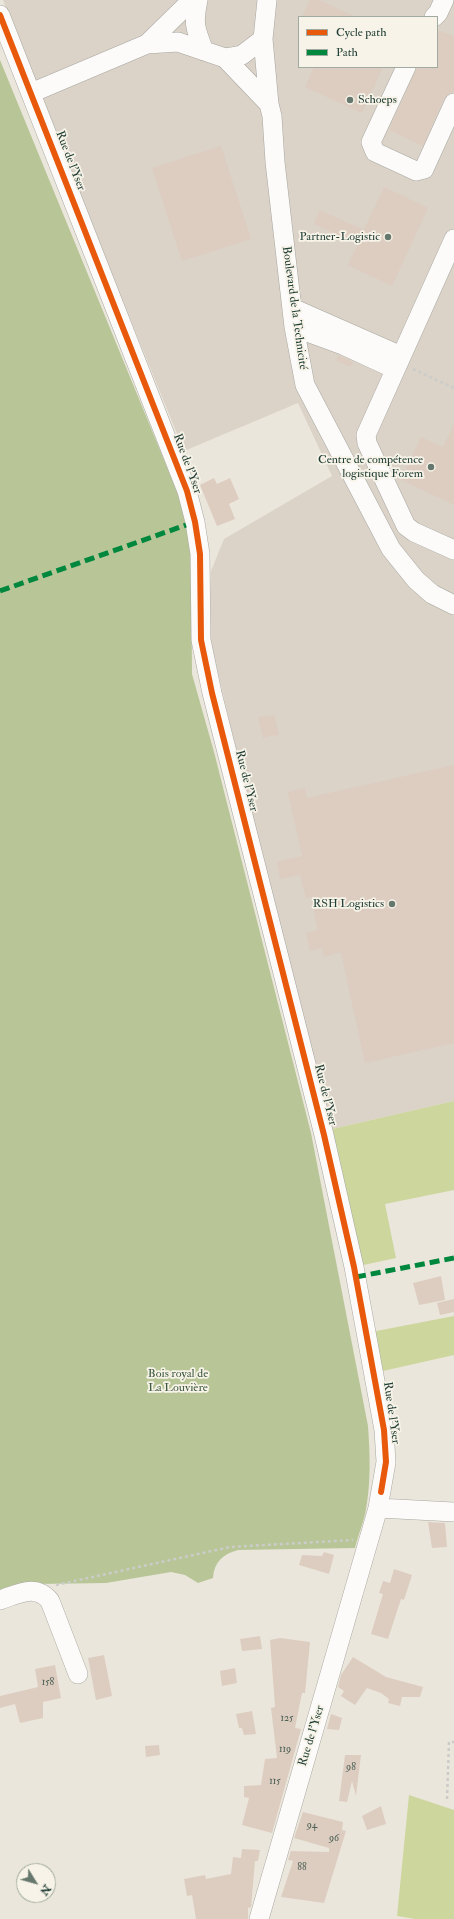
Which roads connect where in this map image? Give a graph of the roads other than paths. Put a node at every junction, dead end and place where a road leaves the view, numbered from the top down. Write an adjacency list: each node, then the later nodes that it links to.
1 (192, 0): 8 (street)
2 (198, 0): 9 (street)
3 (267, 0): 7 (street, Boulevard de la Technicité)
4 (444, 0): 6 (street)
5 (0, 15): 12 (street, Rue de l'Yser)
6 (435, 16)
7 (263, 39): 10 (street); 13 (street, Boulevard de la Technicité)
8 (147, 44): 9 (street); 12 (street)
9 (204, 51): 10 (street)
10 (225, 58): 13 (street)
11 (406, 68): 14 (street)
12 (31, 93): 21 (street, Rue de l'Yser)
13 (268, 104): 16 (street, Boulevard de la Technicité)
14 (454, 104)
15 (454, 239): 18 (street)
16 (292, 308): 17 (street, Boulevard de la Technicité); 18 (street)
17 (294, 327): 18 (street); 20 (street, Boulevard de la Technicité)
18 (398, 362): 19 (street)
19 (454, 550)
20 (454, 605)
21 (378, 1508): 22 (street); 25 (street, Rue de l'Yser)
22 (454, 1512)
23 (0, 1600): 24 (street)
24 (78, 1674)
25 (259, 1919)

